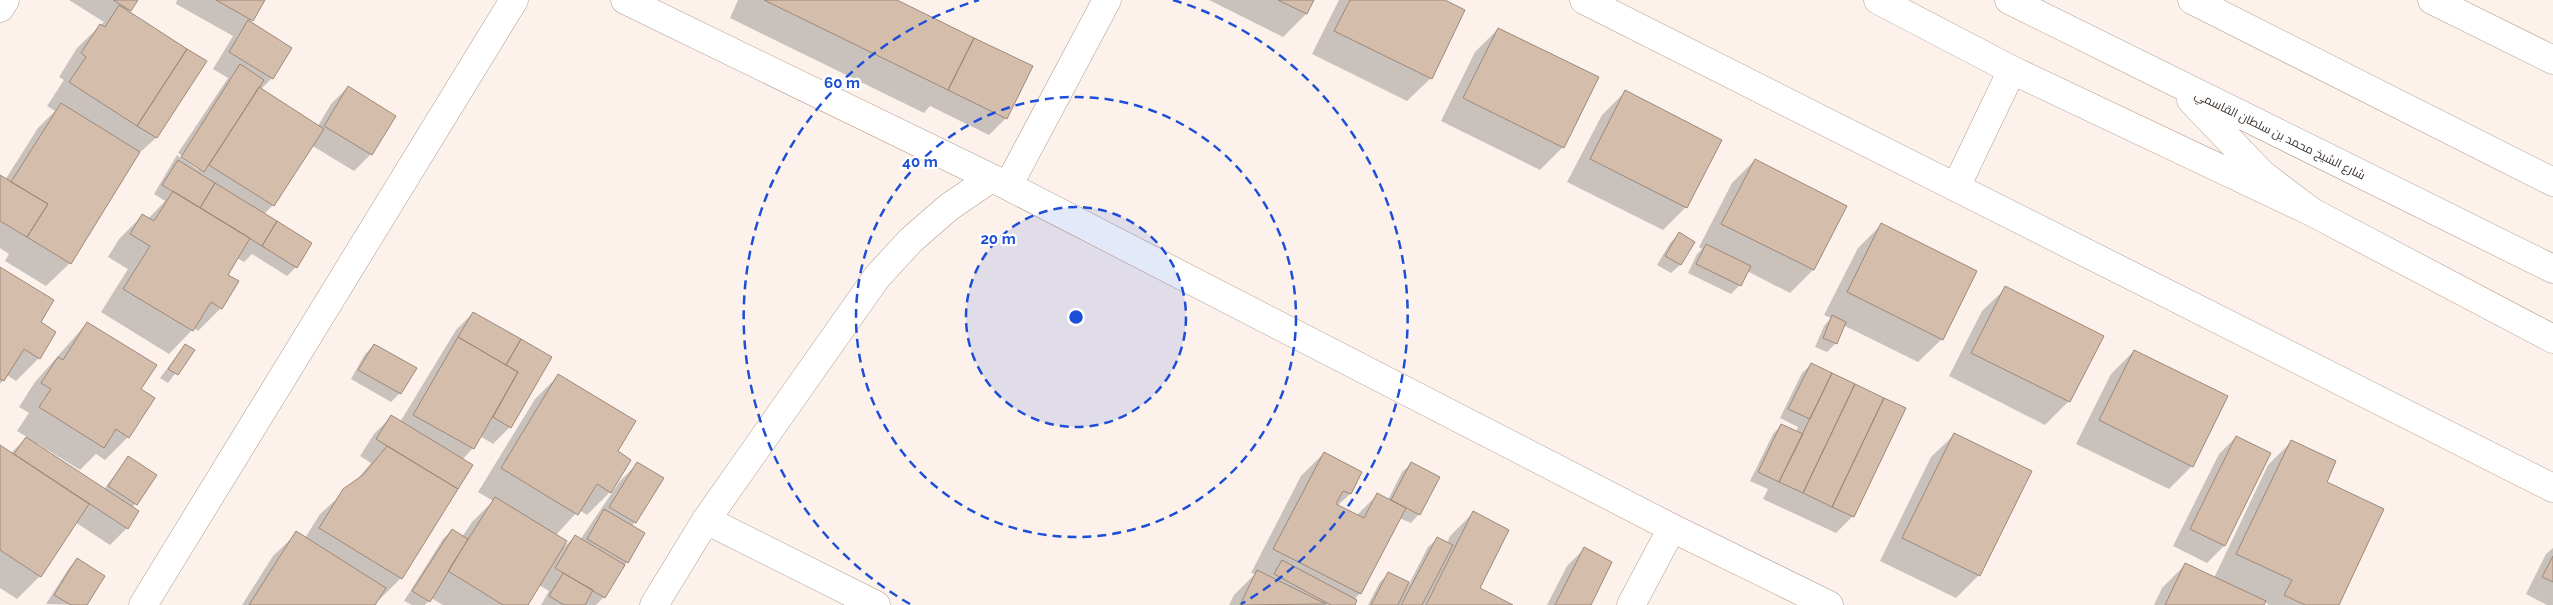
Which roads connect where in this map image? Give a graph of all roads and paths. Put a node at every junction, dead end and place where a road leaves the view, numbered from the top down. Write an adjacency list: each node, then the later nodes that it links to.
1 (5, 0): 10 (street)
2 (514, 0): 23 (street)
3 (625, 0): 14 (street)
4 (1107, 0): 14 (street)
5 (1584, 0): 16 (street)
6 (1878, 0): 12 (street)
7 (2008, 0): 13 (street, شارع الشيخ محمد بن سلطان القاسمي)
8 (2192, 0): 15 (street)
9 (2432, 0): 11 (street)
10 (0, 8)
11 (2553, 60)
12 (2012, 70): 16 (street); 17 (street)
13 (2172, 82): 17 (street); 18 (street, شارع الشيخ محمد بن سلطان القاسمي)
14 (999, 182): 21 (street); 22 (street)
15 (2553, 182)
16 (1956, 187): 20 (street)
17 (2312, 212): 19 (street)
18 (2553, 269)
19 (2553, 339)
20 (2553, 488)
21 (706, 520): 24 (street); 25 (street)
22 (1672, 528): 26 (street); 27 (street)
23 (143, 605)
24 (654, 605)
25 (876, 605)
26 (1631, 605)
27 (1830, 605)

